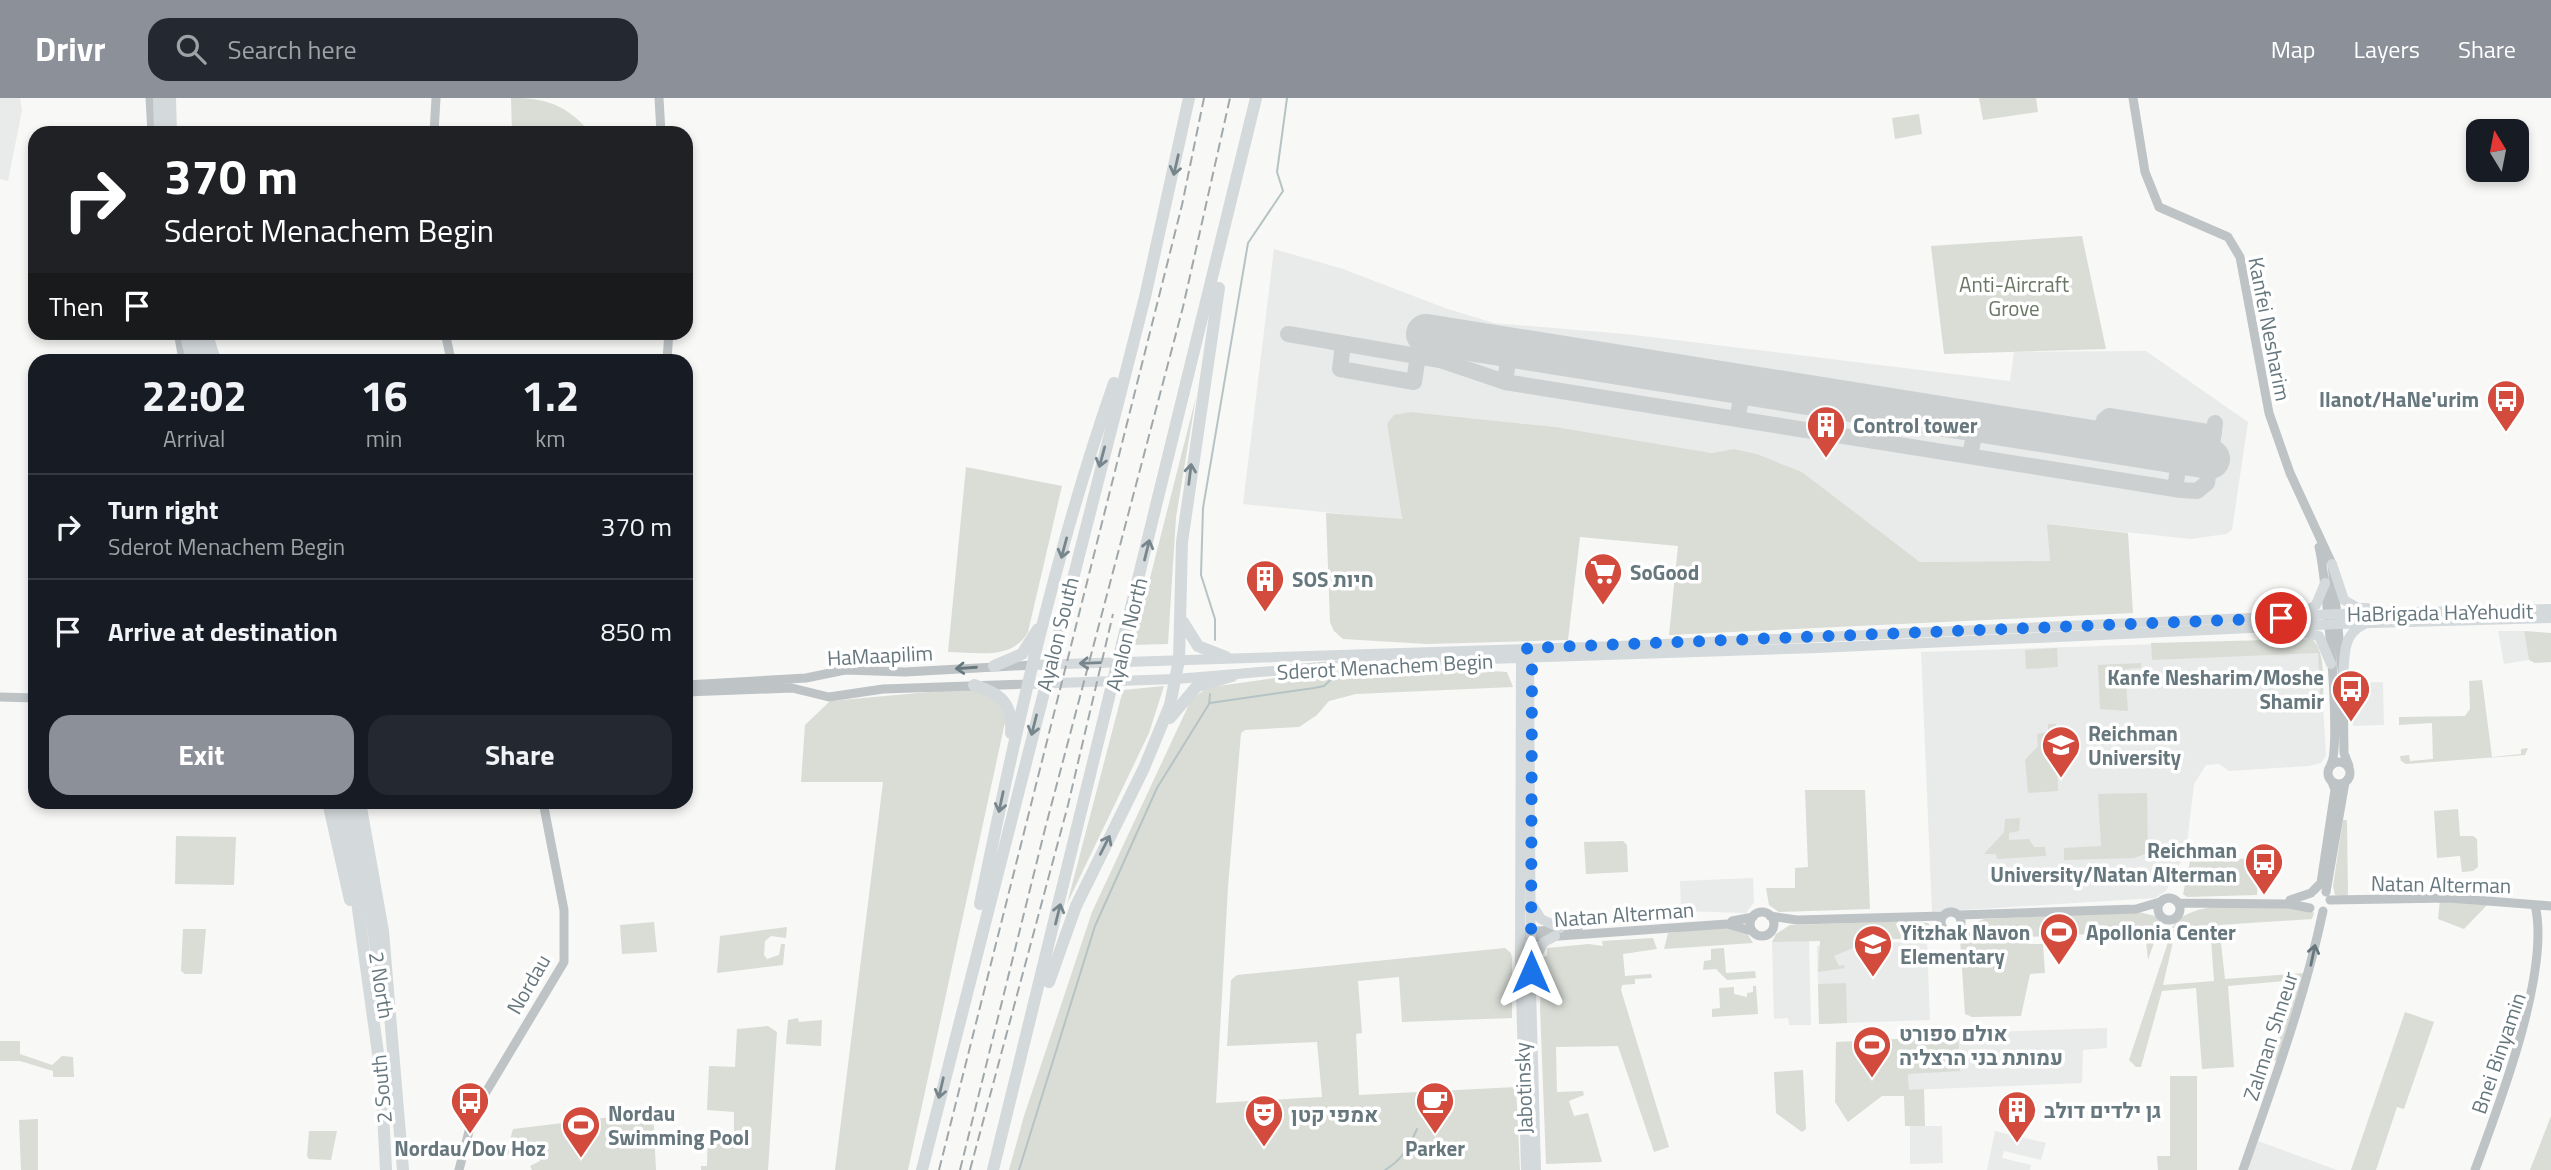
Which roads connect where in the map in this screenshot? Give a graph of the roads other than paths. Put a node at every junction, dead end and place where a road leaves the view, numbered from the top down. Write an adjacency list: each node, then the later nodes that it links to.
1 (150, 98): 9 (street)
2 (159, 98): 10 (highway)
3 (170, 98): 11 (highway)
4 (436, 98): 12 (street)
5 (659, 98): 13 (street)
6 (1189, 98): 15 (highway, Ayalon South, one-way to 15)
7 (1256, 98): 14 (highway, Ayalon North)
8 (2133, 98): 16 (street, Kanfei Nesharim)
9 (152, 126)
10 (160, 126)
11 (172, 126)
12 (434, 126)
13 (661, 126)
14 (1233, 202): 21 (highway, one-way to 14); 87 (highway, Ayalon North, one-way to 14)
15 (1145, 297): 22 (highway, one-way to 22); 84 (highway, Ayalon South, one-way to 84)
16 (2314, 526): 17 (street, Kanfei Nesharim); 18 (street, Kanfei Nesharim)
17 (2332, 564): 20 (main road); 26 (street, Kanfei Nesharim)
18 (2325, 583): 23 (main road); 26 (street, Kanfei Nesharim)
19 (2551, 609): 20 (main road, HaBrigada HaYehudit)
20 (2422, 612): 26 (main road, HaBrigada HaYehudit)
21 (1181, 615): 31 (highway); 33 (highway)
22 (1045, 616): 37 (highway); 38 (highway)
23 (2281, 618): 26 (main road, Sderot Menachem Begin); 30 (main road, Sderot Menachem Begin)
24 (2526, 618): 25 (main road, HaBrigada HaYehudit); 27 (main road, HaBrigada HaYehudit); 28 (main road)
25 (2551, 618)
26 (2333, 619): 27 (main road, HaBrigada HaYehudit); 29 (main road, Sderot Menachem Begin); 36 (street, Kanfei Nesharim); 41 (street, Kanfei Nesharim)
27 (2369, 623): 41 (main road)
28 (2551, 625)
29 (2270, 628): 32 (main road, Sderot Menachem Begin); 36 (main road)
30 (1527, 648): 31 (main road, Sderot Menachem Begin); 35 (main road, Jabotinsky)
31 (1226, 657): 33 (main road, Sderot Menachem Begin)
32 (1553, 659): 35 (main road, Sderot Menachem Begin); 45 (main road)
33 (1179, 660): 37 (main road, Sderot Menachem Begin, one-way to 37); 40 (highway)
34 (1497, 660): 35 (main road, Sderot Menachem Begin); 39 (main road, Sderot Menachem Begin); 45 (main road)
35 (1526, 660): 45 (main road, Jabotinsky)
36 (2331, 664): 51 (street, Kanfei Nesharim)
37 (1037, 665): 38 (street, HaMaapilim); 42 (highway)
38 (994, 666): 43 (street, HaMaapilim, one-way to 43)
39 (1232, 676): 40 (main road, Sderot Menachem Begin); 49 (highway)
40 (1176, 679): 42 (main road, Sderot Menachem Begin); 49 (highway)
41 (2343, 681): 52 (street, Kanfei Nesharim)
42 (1032, 684): 44 (street, HaMaapilim); 50 (highway)
43 (693, 685)
44 (974, 685): 46 (street, HaMaapilim); 50 (highway)
45 (1526, 687): 62 (main road, Jabotinsky); 82 (main road, Jabotinsky)
46 (693, 692)
47 (0, 697): 48 (street)
48 (28, 698)
49 (1163, 726): 87 (highway, one-way to 49)
50 (1009, 760): 84 (highway, one-way to 84)
51 (2332, 764): 52 (street); 53 (street)
52 (2349, 766): 54 (street)
53 (2332, 782): 54 (street); 60 (street)
54 (2345, 782): 61 (street)
55 (329, 809): 86 (highway)
56 (341, 809): 86 (highway, 2 South)
57 (352, 809): 85 (highway, 2 North)
58 (361, 809): 85 (highway)
59 (544, 809): 90 (street, Nordau)
60 (2312, 892): 61 (street, Natan Alterman); 64 (street); 67 (street)
61 (2328, 896): 65 (street, Natan Alterman); 70 (street)
62 (1530, 897): 81 (main road); 82 (main road, Jabotinsky)
63 (2160, 902): 68 (street); 69 (street); 73 (street)
64 (2274, 903): 67 (street); 69 (street)
65 (2535, 905): 66 (street, Natan Alterman); 95 (street, Bnei Binyamin)
66 (2551, 906)
67 (2311, 908): 70 (street)
68 (2136, 909): 72 (street); 73 (street)
69 (2180, 909): 73 (street)
70 (2323, 911): 94 (street, Zalman Shneur, one-way to 70)
71 (1959, 915): 72 (street); 77 (street); 78 (street)
72 (1991, 915): 78 (street)
73 (2160, 915)
74 (1770, 916): 75 (street); 76 (street); 79 (street)
75 (1753, 917): 80 (street); 81 (street, Natan Alterman)
76 (1797, 920): 77 (street); 79 (street)
77 (1943, 921): 78 (street)
78 (1959, 928)
79 (1773, 929): 80 (street)
80 (1752, 931): 81 (street, Natan Alterman)
81 (1558, 932): 82 (street, Natan Alterman); 83 (main road)
82 (1527, 934): 83 (main road, Jabotinsky); 92 (main road, Jabotinsky)
83 (1531, 972): 93 (main road, Jabotinsky)
84 (946, 1064): 91 (highway, Ayalon South, one-way to 91)
85 (396, 1074): 89 (highway, 2 North)
86 (381, 1075): 88 (highway, 2 South)
87 (994, 1167)
88 (386, 1170)
89 (403, 1170)
90 (459, 1170)
91 (922, 1170)
92 (1526, 1170)
93 (1536, 1170)
94 (2243, 1170)
95 (2475, 1170)

